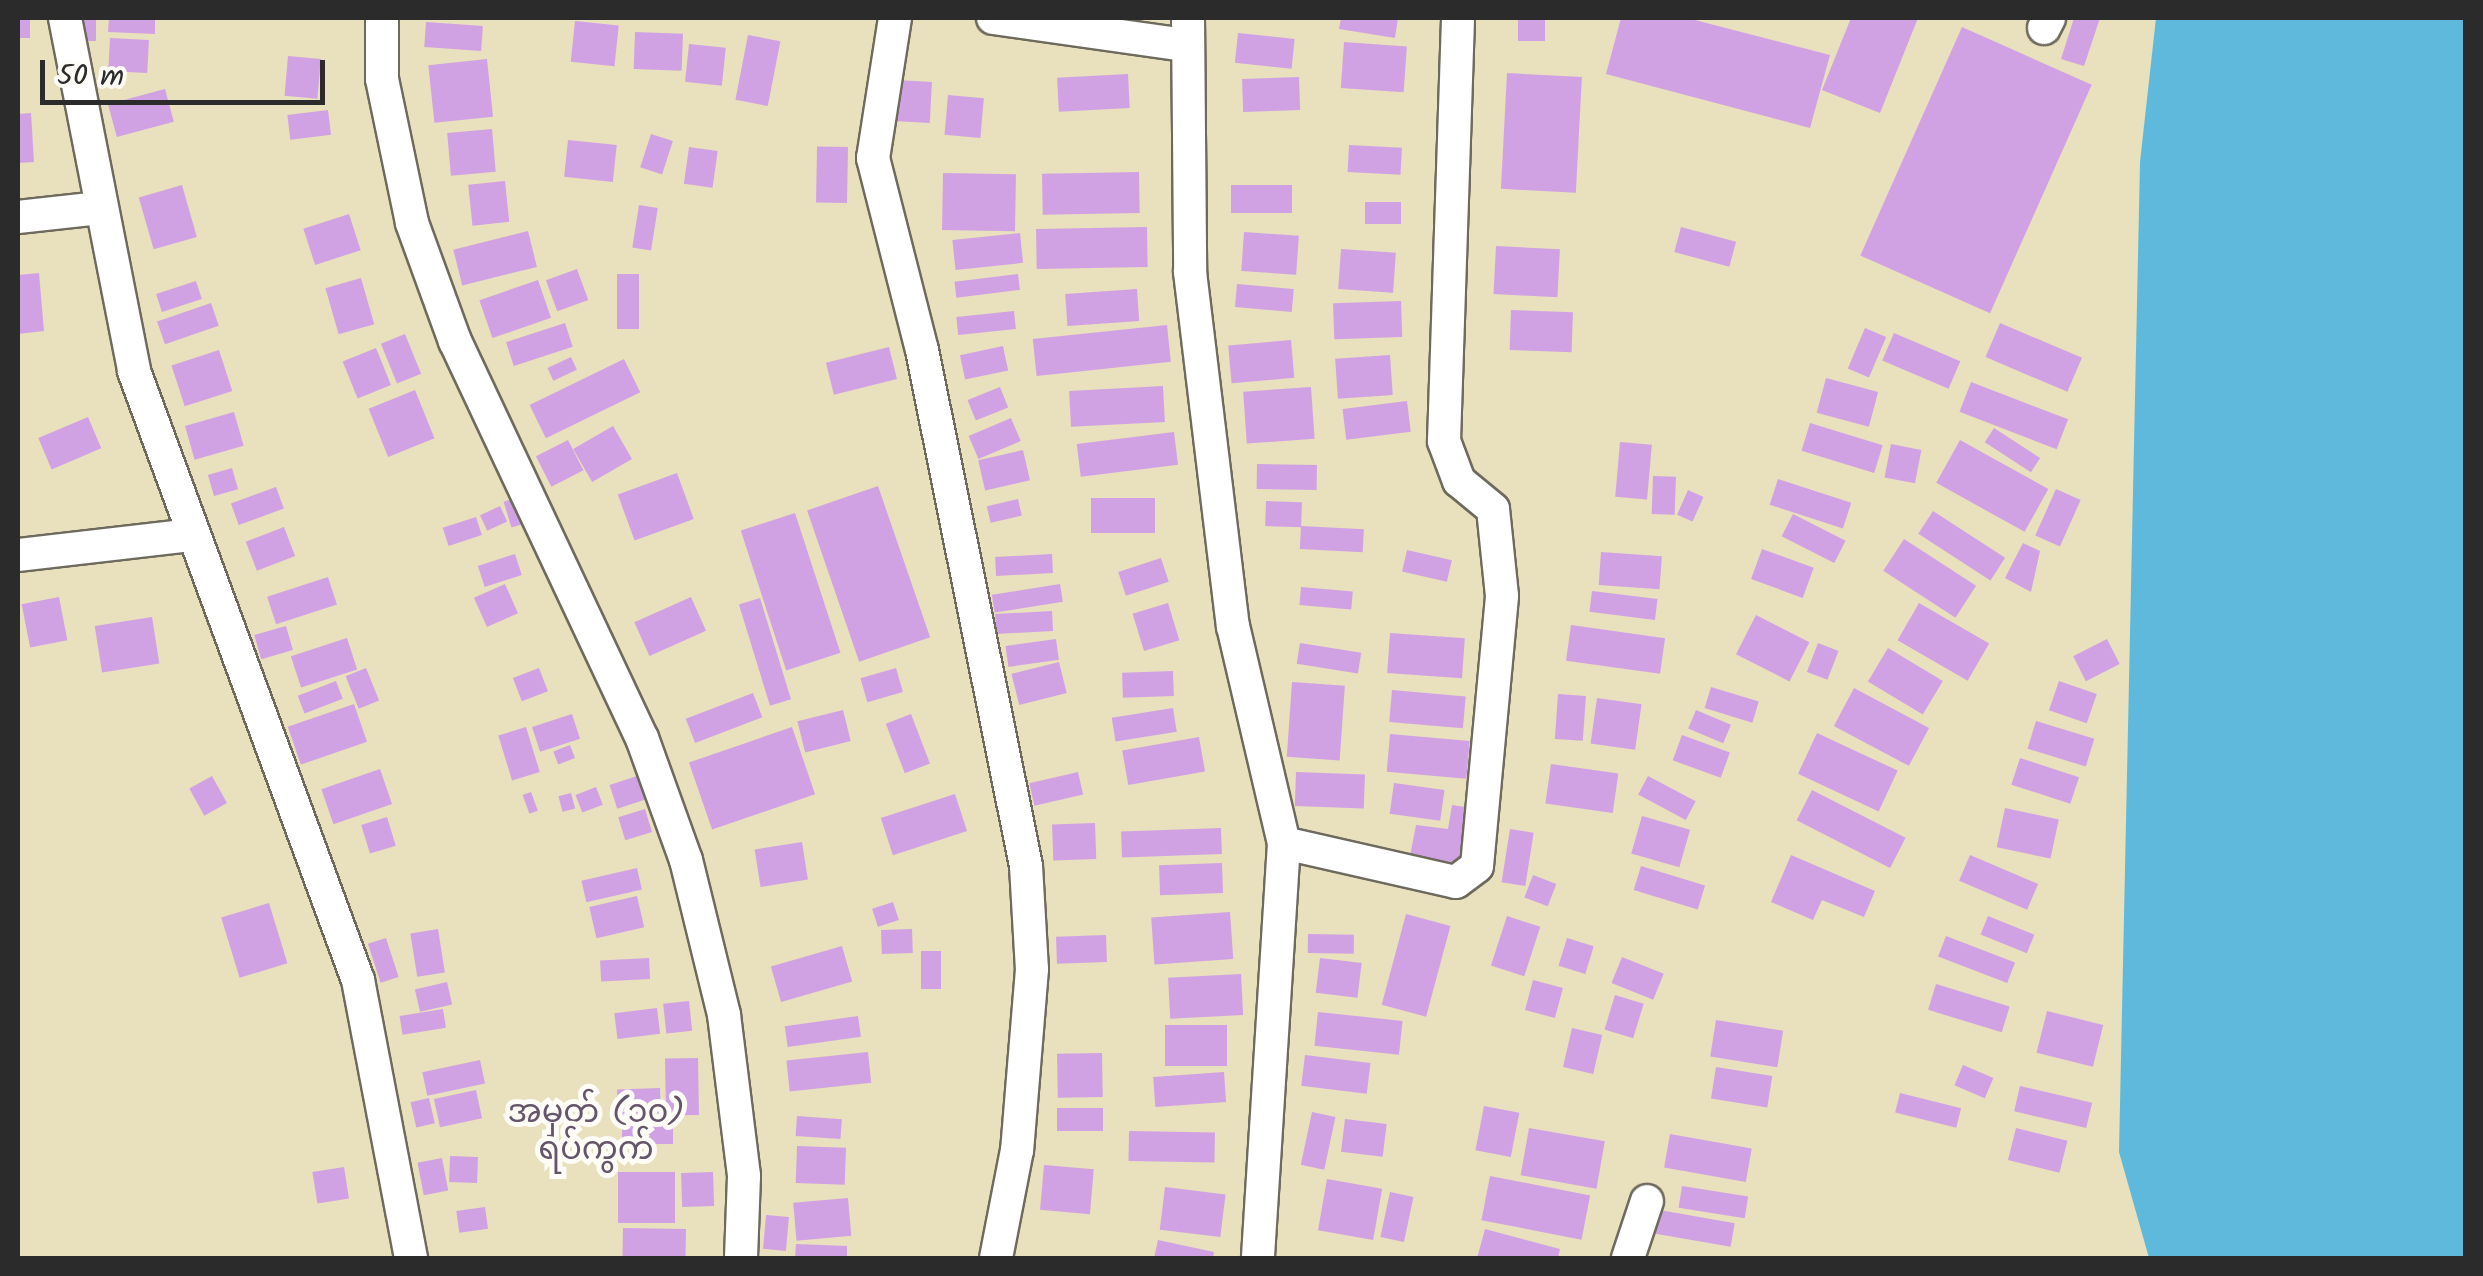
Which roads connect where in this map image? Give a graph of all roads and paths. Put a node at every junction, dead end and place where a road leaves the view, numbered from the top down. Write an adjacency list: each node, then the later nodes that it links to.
1 (65, 18): 7 (street)
2 (382, 18): 14 (street)
3 (895, 18): 15 (street)
4 (993, 18): 6 (street)
5 (1458, 18): 11 (street)
6 (1186, 31): 11 (street)
7 (100, 208): 8 (street); 9 (street)
8 (18, 217)
9 (192, 535): 10 (street); 13 (street)
10 (18, 555)
11 (1284, 843): 16 (street)
12 (1646, 1201): 17 (street)
13 (411, 1258)
14 (741, 1258)
15 (996, 1258)
16 (1258, 1258)
17 (1628, 1258)

